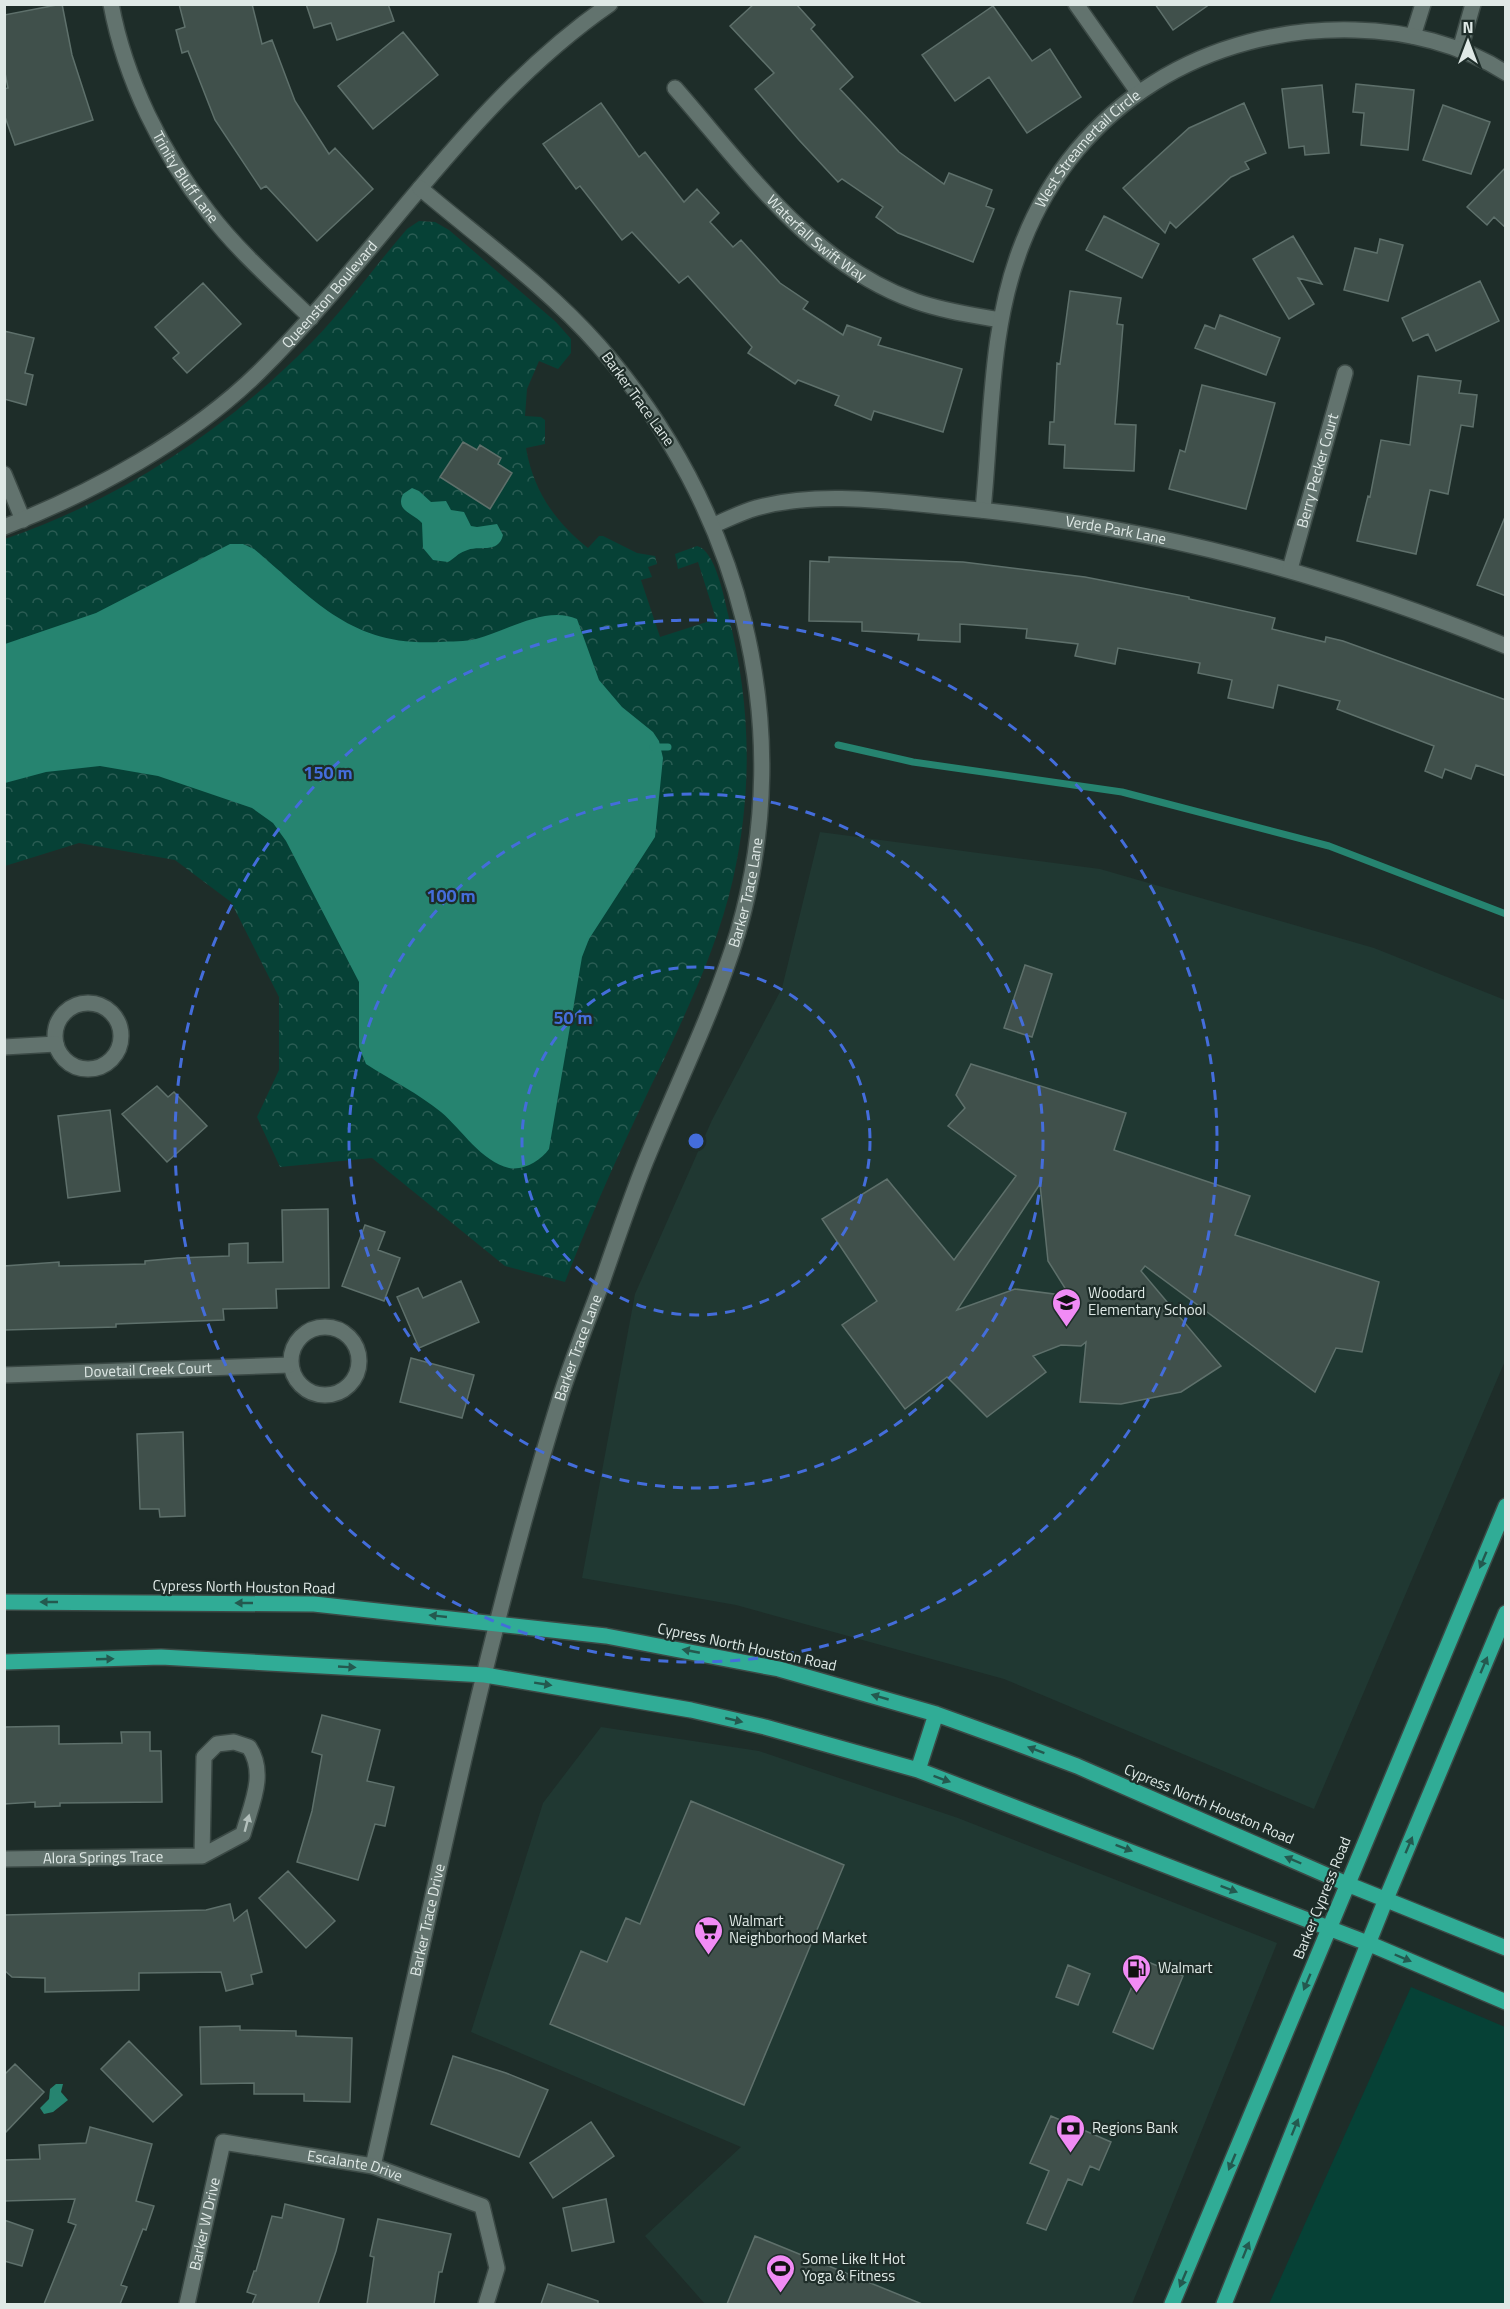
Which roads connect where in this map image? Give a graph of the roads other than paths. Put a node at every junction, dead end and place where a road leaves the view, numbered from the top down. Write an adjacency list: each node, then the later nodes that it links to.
1 (111, 4): 12 (street, Trinity Bluff Lane)
2 (610, 4): 11 (street, Queenston Boulevard)
3 (1076, 4): 10 (street)
4 (1422, 4): 6 (street)
5 (1473, 4): 7 (street)
6 (1413, 36): 7 (street, West Streamertail Circle); 10 (street, West Streamertail Circle)
7 (1460, 50): 8 (street, West Streamertail Circle)
8 (1506, 72)
9 (675, 88): 13 (street, Waterfall Swift Way)
10 (1138, 92): 13 (street, West Streamertail Circle)
11 (420, 188): 12 (street, Queenston Boulevard); 18 (street, Barker Trace Lane)
12 (311, 318): 17 (street, Queenston Boulevard)
13 (1000, 320): 16 (street, West Streamertail Circle)
14 (1345, 373): 20 (street, Berry Pecker Court)
15 (4, 474): 17 (street)
16 (983, 510): 18 (street, Verde Park Lane); 20 (street, Verde Park Lane)
17 (23, 520): 19 (street, Queenston Boulevard)
18 (714, 525): 29 (street, Barker Trace Lane)
19 (4, 527)
20 (1290, 569): 21 (street, Verde Park Lane)
21 (1506, 646)
22 (56, 1044): 22 (street); 23 (street)
23 (4, 1047)
24 (290, 1365): 24 (street); 25 (street, Dovetail Creek Court)
25 (4, 1375)
26 (1506, 1506): 36 (main road, Barker Cypress Road, one-way to 36)
27 (4, 1602): 29 (main road, Cypress North Houston Road, one-way to 27)
28 (1506, 1613): 37 (main road, one-way to 28)
29 (497, 1622): 31 (street, Barker Trace Lane); 32 (main road, Cypress North Houston Road, one-way to 29)
30 (4, 1662): 31 (main road, one-way to 31)
31 (485, 1675): 33 (main road, one-way to 33); 43 (street, Barker Trace Drive)
32 (936, 1713): 33 (main road); 36 (main road, Cypress North Houston Road, one-way to 32)
33 (918, 1770): 38 (main road, one-way to 38)
34 (202, 1856): 34 (street, Alora Springs Trace, one-way to 34); 35 (street, Alora Springs Trace)
35 (4, 1859)
36 (1347, 1884): 37 (main road, Cypress North Houston Road); 38 (main road, Barker Cypress Road)
37 (1386, 1899): 39 (main road); 40 (main road, Cypress North Houston Road)
38 (1329, 1928): 39 (main road); 46 (main road, Barker Cypress Road, one-way to 46)
39 (1370, 1944): 41 (main road, one-way to 41); 47 (main road, one-way to 39)
40 (1506, 1948)
41 (1506, 2002)
42 (223, 2142): 43 (street, Escalante Drive); 44 (street, Barker W Drive)
43 (372, 2166): 45 (street, Escalante Drive)
44 (187, 2304)
45 (486, 2304)
46 (1172, 2304)
47 (1224, 2304)

